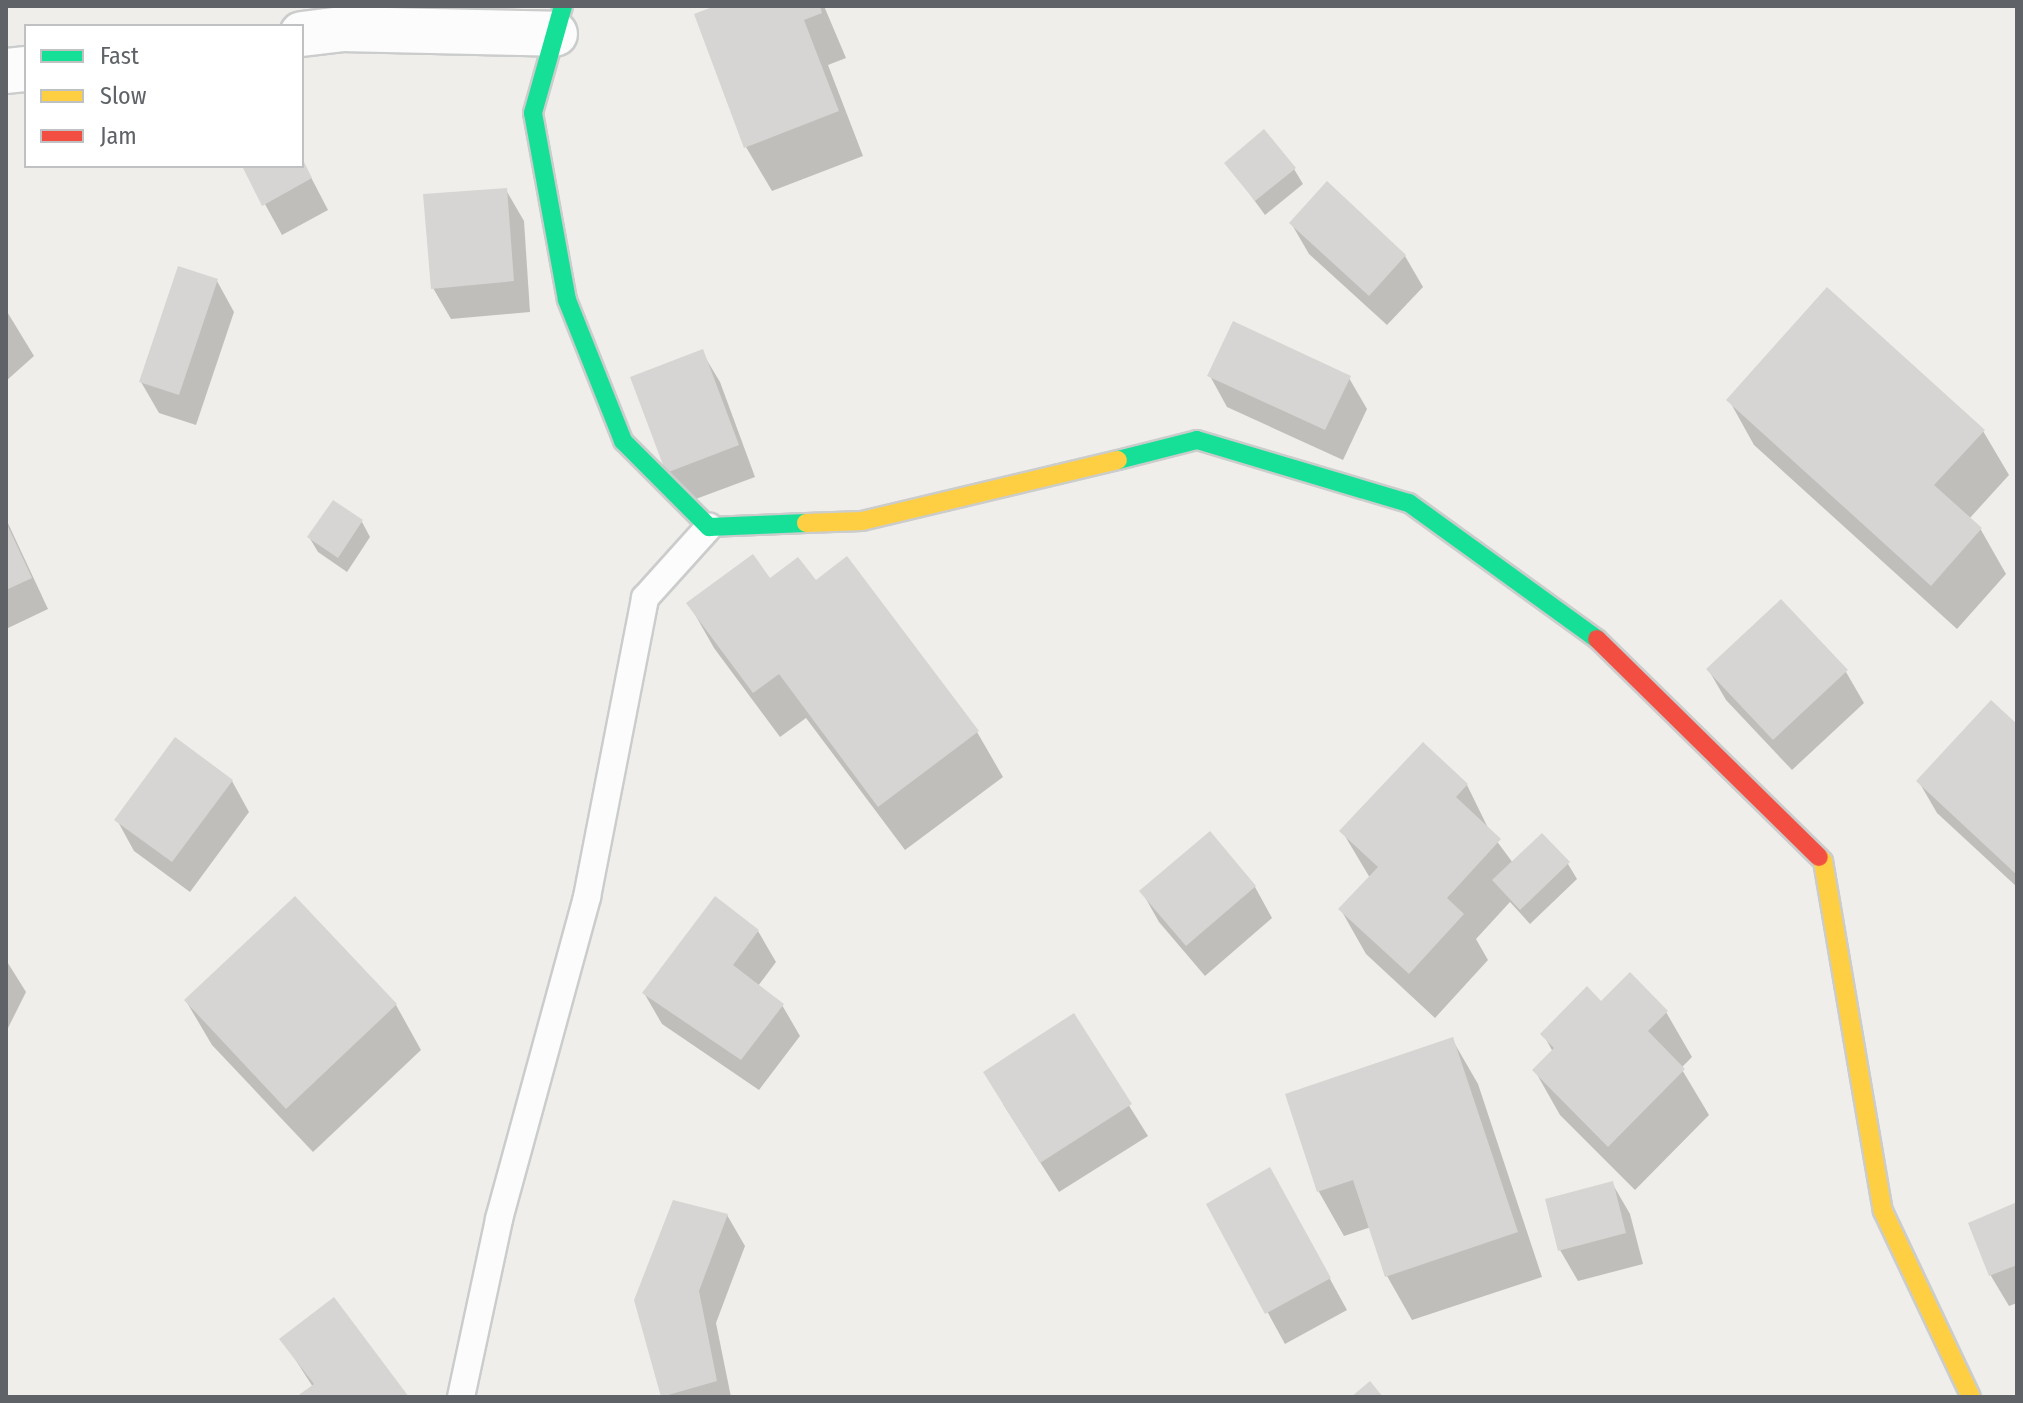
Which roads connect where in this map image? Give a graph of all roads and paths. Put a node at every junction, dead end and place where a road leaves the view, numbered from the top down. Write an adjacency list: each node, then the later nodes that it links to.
1 (559, 20): 2 (street); 3 (street)
2 (304, 34)
3 (709, 527): 4 (lane); 5 (street)
4 (461, 1397)
5 (1971, 1397)

